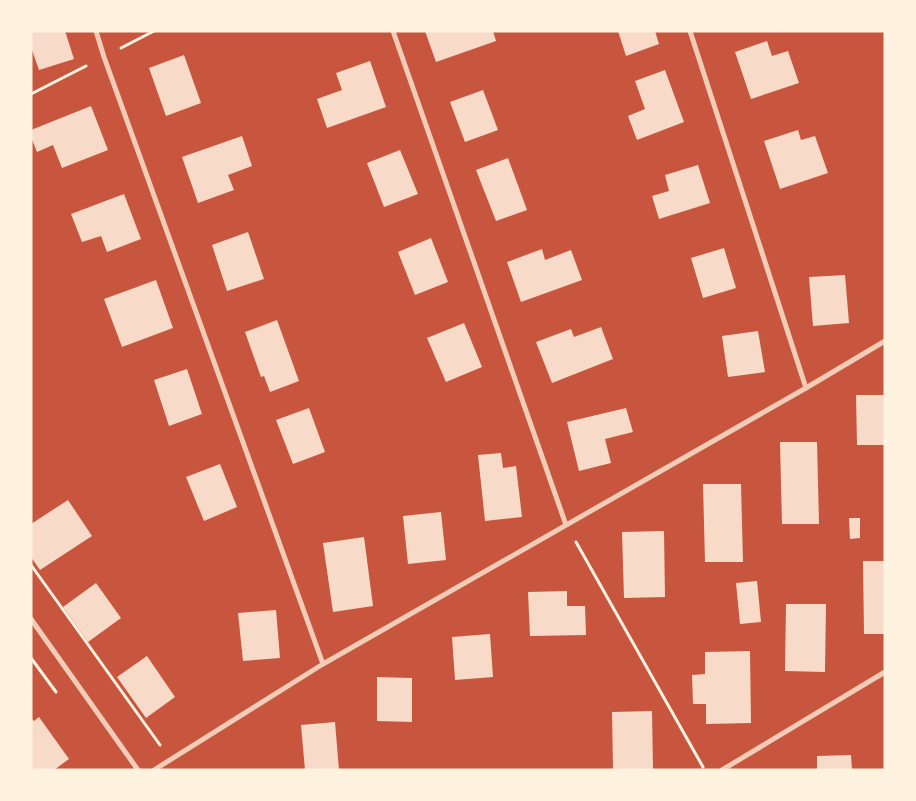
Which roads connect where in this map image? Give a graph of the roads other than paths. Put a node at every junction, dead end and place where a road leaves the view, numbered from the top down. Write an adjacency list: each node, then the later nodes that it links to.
1 (96, 31): 8 (street)
2 (393, 31): 6 (street)
3 (690, 31): 5 (street)
4 (885, 341): 5 (street)
5 (806, 388): 6 (street)
6 (566, 525): 8 (street)
7 (31, 619): 10 (street)
8 (323, 664): 11 (street)
9 (885, 672): 12 (street)
10 (138, 770)
11 (154, 770)
12 (722, 770)

